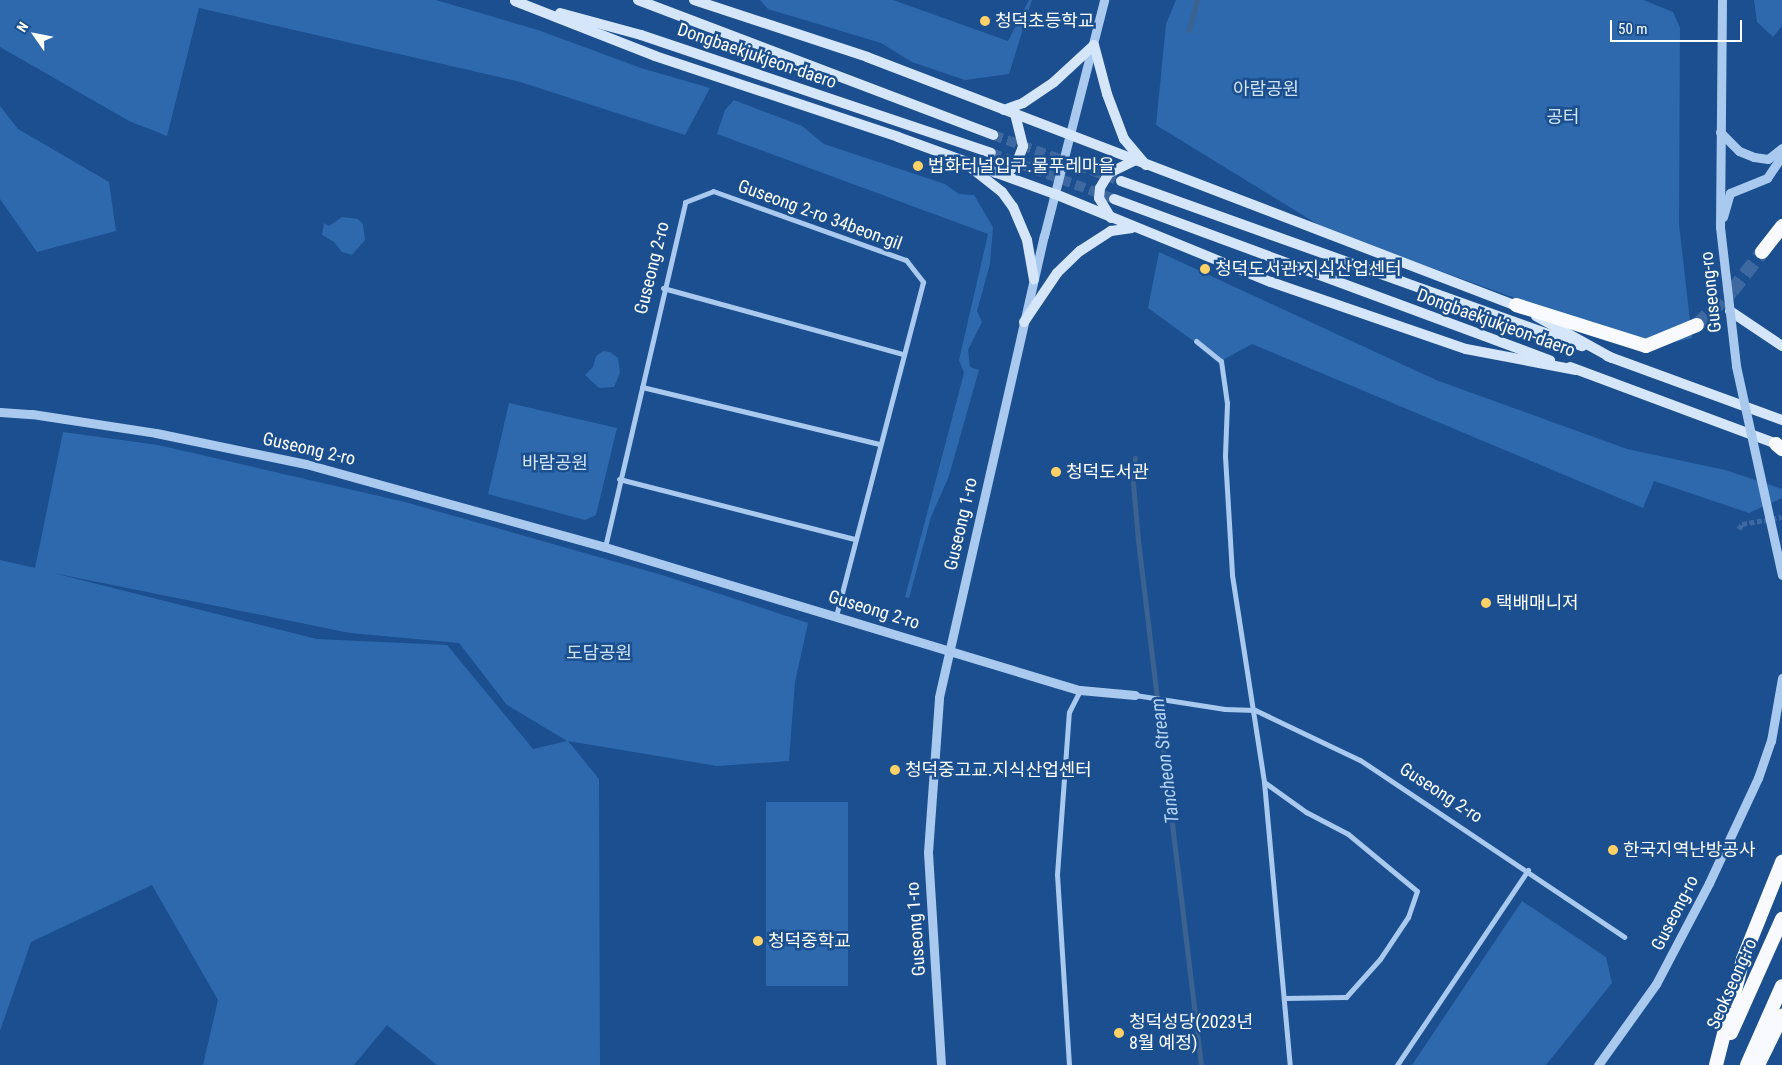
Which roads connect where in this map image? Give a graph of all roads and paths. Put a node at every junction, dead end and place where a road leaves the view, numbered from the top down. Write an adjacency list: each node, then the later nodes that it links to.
1 (638, 0): 10 (main road, Dongbaekjukjeon-daero)
2 (694, 0): 7 (main road)
3 (1104, 0): 6 (street, Guseong 1-ro)
4 (1722, 0): 9 (street, Guseong-ro)
5 (511, 1): 13 (main road, Dongbaekjukjeon-daero); 15 (main road)
6 (1094, 45): 7 (main road); 11 (street, Guseong 1-ro); 17 (main road)
7 (1004, 110): 8 (main road)
8 (1015, 114): 11 (main road); 18 (main road)
9 (1720, 132): 12 (street); 25 (street, Guseong-ro)
10 (994, 135)
11 (1070, 135): 16 (main road); 20 (street, Guseong 1-ro)
12 (1782, 148)
13 (991, 153)
14 (1782, 156): 25 (street)
15 (962, 160): 18 (main road); 28 (main road)
16 (1134, 161): 17 (main road); 23 (main road)
17 (1148, 167): 30 (main road)
18 (996, 173): 20 (main road)
19 (1121, 181): 37 (main road, Dongbaekjukjeon-daero)
20 (1055, 194): 23 (main road); 28 (street, Guseong 1-ro)
21 (1114, 199): 38 (main road, Dongbaekjukjeon-daero)
22 (685, 202): 29 (street, Guseong 2-ro); 36 (street, Guseong 2-ro 34beon-gil)
23 (1111, 218): 26 (main road)
24 (1782, 226): 27 (highway)
25 (1720, 227): 31 (street, Guseong-ro, bridge)
26 (1134, 228): 32 (main road); 38 (main road)
27 (1762, 252)
28 (1034, 279): 32 (street, Guseong 1-ro)
29 (663, 288): 36 (street); 39 (street, Guseong 2-ro)
30 (1516, 305): 33 (highway); 37 (main road)
31 (1730, 311): 35 (main road); 47 (street, Guseong-ro, bridge)
32 (1024, 322): 49 (street, Guseong 1-ro)
33 (1697, 324)
34 (1196, 341): 53 (street)
35 (1782, 346)
36 (903, 354): 42 (street, Guseong 2-ro 34beon-gil)
37 (1612, 358): 41 (main road, Dongbaekjukjeon-daero)
38 (1576, 370): 43 (main road, Dongbaekjukjeon-daero)
39 (642, 387): 42 (street); 44 (street, Guseong 2-ro)
40 (0, 412): 46 (street, Guseong 2-ro)
41 (1782, 420)
42 (879, 444): 45 (street, Guseong 2-ro 34beon-gil)
43 (1780, 447)
44 (619, 479): 45 (street); 46 (street, Guseong 2-ro)
45 (854, 539): 48 (street, Guseong 2-ro 34beon-gil)
46 (605, 547): 48 (street, Guseong 2-ro)
47 (1782, 575)
48 (836, 615): 49 (street, Guseong 2-ro)
49 (948, 650): 51 (street, Guseong 2-ro); 62 (street, Guseong 1-ro)
50 (1782, 678): 66 (street, Guseong-ro)
51 (1080, 690): 52 (street, Guseong 2-ro); 63 (street)
52 (1135, 695): 53 (street, Guseong 2-ro)
53 (1255, 710): 54 (street); 56 (street, Guseong 2-ro)
54 (1264, 782): 60 (street); 60 (street)
55 (1782, 862): 67 (highway)
56 (1528, 870): 58 (street, Guseong 2-ro); 65 (street)
57 (1782, 919): 67 (highway, Seokseong-ro)
58 (1624, 937)
59 (1782, 986): 68 (highway)
60 (1284, 998): 64 (street)
61 (1782, 1016): 69 (highway)
62 (941, 1065)
63 (1068, 1065)
64 (1290, 1065)
65 (1397, 1065)
66 (1598, 1065)
67 (1716, 1065)
68 (1747, 1065)
69 (1758, 1065)

